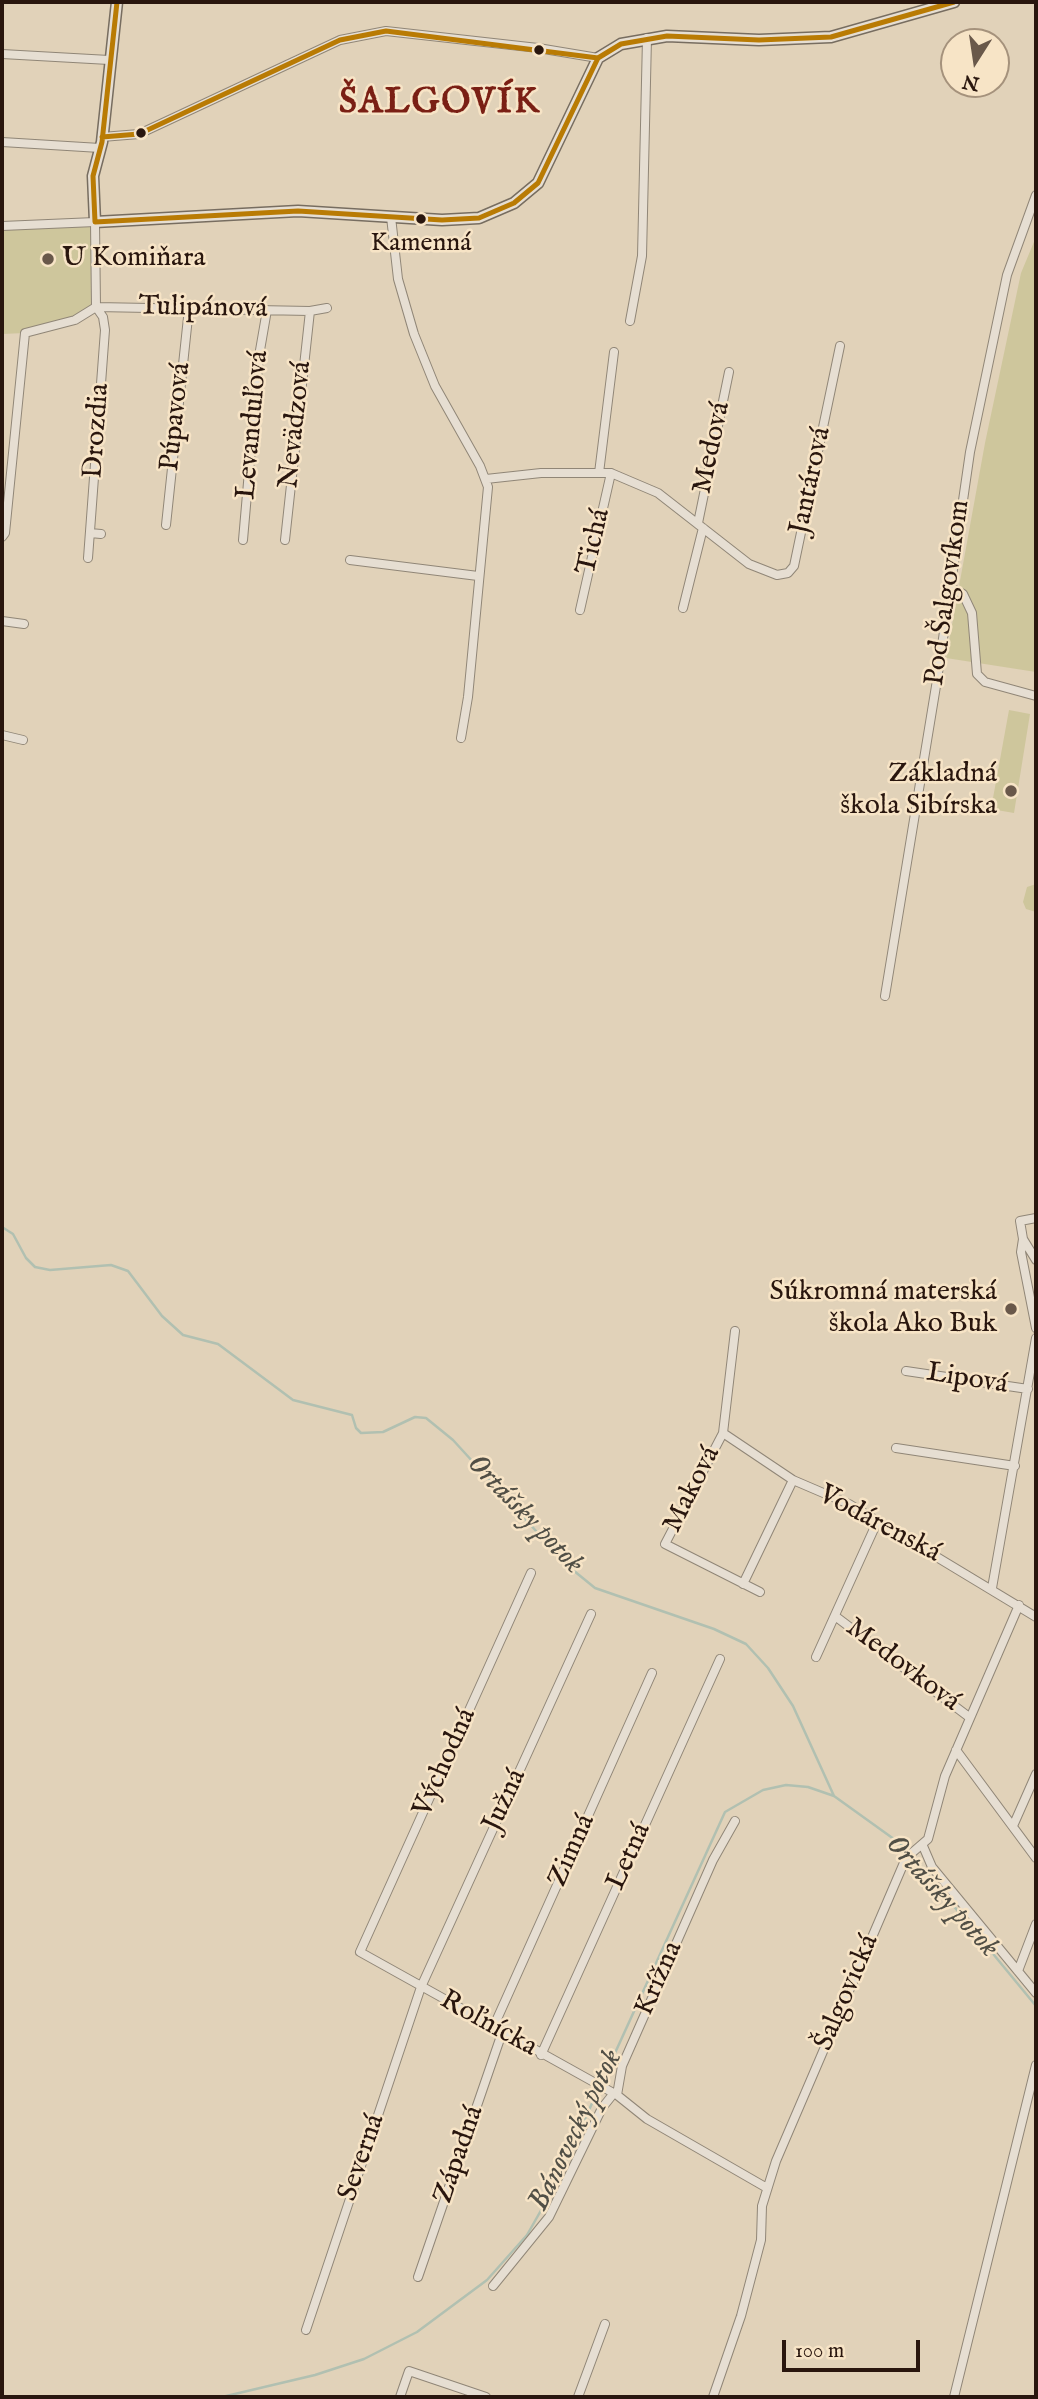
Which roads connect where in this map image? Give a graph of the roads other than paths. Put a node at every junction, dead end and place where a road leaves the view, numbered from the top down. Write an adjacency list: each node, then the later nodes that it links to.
1 (117, 2): 6 (street)
2 (954, 2): 3 (street)
3 (647, 38): 5 (street); 18 (street)
4 (2, 54): 6 (street)
5 (598, 58): 8 (street); 10 (street)
6 (109, 60): 8 (street)
7 (2, 142): 8 (street)
8 (101, 143): 11 (street)
9 (1036, 195): 35 (street, Pod Šalgovíkom)
10 (391, 217): 11 (street); 24 (street)
11 (95, 222): 12 (street); 13 (street, Drozdia)
12 (2, 226)
13 (96, 307): 15 (street, Tulipánová); 27 (street, Drozdia); 29 (street)
14 (327, 308): 17 (street, Tulipánová)
15 (189, 309): 16 (street, Tulipánová); 25 (street, Púpavová)
16 (267, 310): 17 (street, Tulipánová); 30 (street, Levanduľová)
17 (310, 311): 31 (street, Nevädzová)
18 (630, 321)
19 (840, 346): 26 (street, Jantárová)
20 (614, 352): 22 (street)
21 (729, 372): 26 (street, Medová)
22 (599, 473): 23 (street); 24 (street)
23 (611, 473): 26 (street); 37 (street, Tichá)
24 (486, 479): 34 (street)
25 (166, 525)
26 (700, 526): 36 (street, Medová)
27 (90, 533): 28 (street); 32 (street, Drozdia)
28 (101, 534)
29 (3, 535)
30 (243, 540)
31 (285, 540)
32 (88, 558)
33 (350, 559): 34 (street)
34 (478, 576): 42 (street)
35 (950, 587): 40 (street); 44 (street, Pod Šalgovíkom)
36 (683, 608)
37 (580, 610)
38 (2, 621): 39 (street)
39 (23, 624)
40 (1036, 696)
41 (2, 735): 43 (street)
42 (461, 738)
43 (23, 740)
44 (885, 996)
45 (1036, 1218): 46 (street)
46 (1023, 1238): 47 (street); 48 (street)
47 (1036, 1260)
48 (1036, 1328)
49 (735, 1331): 53 (street)
50 (1036, 1338): 52 (street)
51 (906, 1371): 52 (street, Lipová)
52 (1028, 1389): 55 (street)
53 (723, 1433): 56 (street, Vodárenská); 59 (street, Maková)
54 (895, 1448): 55 (street)
55 (1015, 1466): 60 (street)
56 (793, 1480): 57 (street, Vodárenská); 59 (street)
57 (878, 1520): 60 (street, Vodárenská); 64 (street)
58 (531, 1573): 77 (street, Východná)
59 (743, 1584): 61 (street, Maková)
60 (992, 1588): 62 (street, Vodárenská)
61 (760, 1592)
62 (1019, 1605): 65 (street, Vodárenská); 69 (street)
63 (591, 1614): 79 (street, Južná)
64 (835, 1616): 66 (street); 69 (street, Medovková)
65 (1036, 1617)
66 (816, 1657)
67 (720, 1659): 83 (street, Letná)
68 (652, 1673): 81 (street, Zimná)
69 (969, 1717): 70 (street)
70 (956, 1750): 73 (street); 74 (street)
71 (1036, 1774): 73 (street)
72 (736, 1822): 85 (street, Krížna)
73 (1013, 1826): 75 (street)
74 (923, 1846): 78 (street); 86 (street, Šalgovická)
75 (1036, 1858)
76 (1036, 1924): 78 (street)
77 (360, 1952): 79 (street, Roľnícka)
78 (1018, 1970): 80 (street)
79 (421, 1987): 81 (street, Roľnícka); 90 (street, Severná)
80 (1036, 1993)
81 (493, 2028): 82 (street, Roľnícka)
82 (502, 2033): 83 (street, Roľnícka); 87 (street, Západná)
83 (541, 2055): 85 (street, Roľnícka)
84 (1036, 2065): 95 (street)
85 (613, 2092): 86 (street); 88 (street)
86 (767, 2188): 94 (street, Šalgovická)
87 (418, 2277)
88 (494, 2286)
89 (605, 2324): 93 (street)
90 (306, 2330)
91 (400, 2397): 92 (street)
92 (486, 2397)
93 (578, 2397)
94 (713, 2397)
95 (954, 2397)

